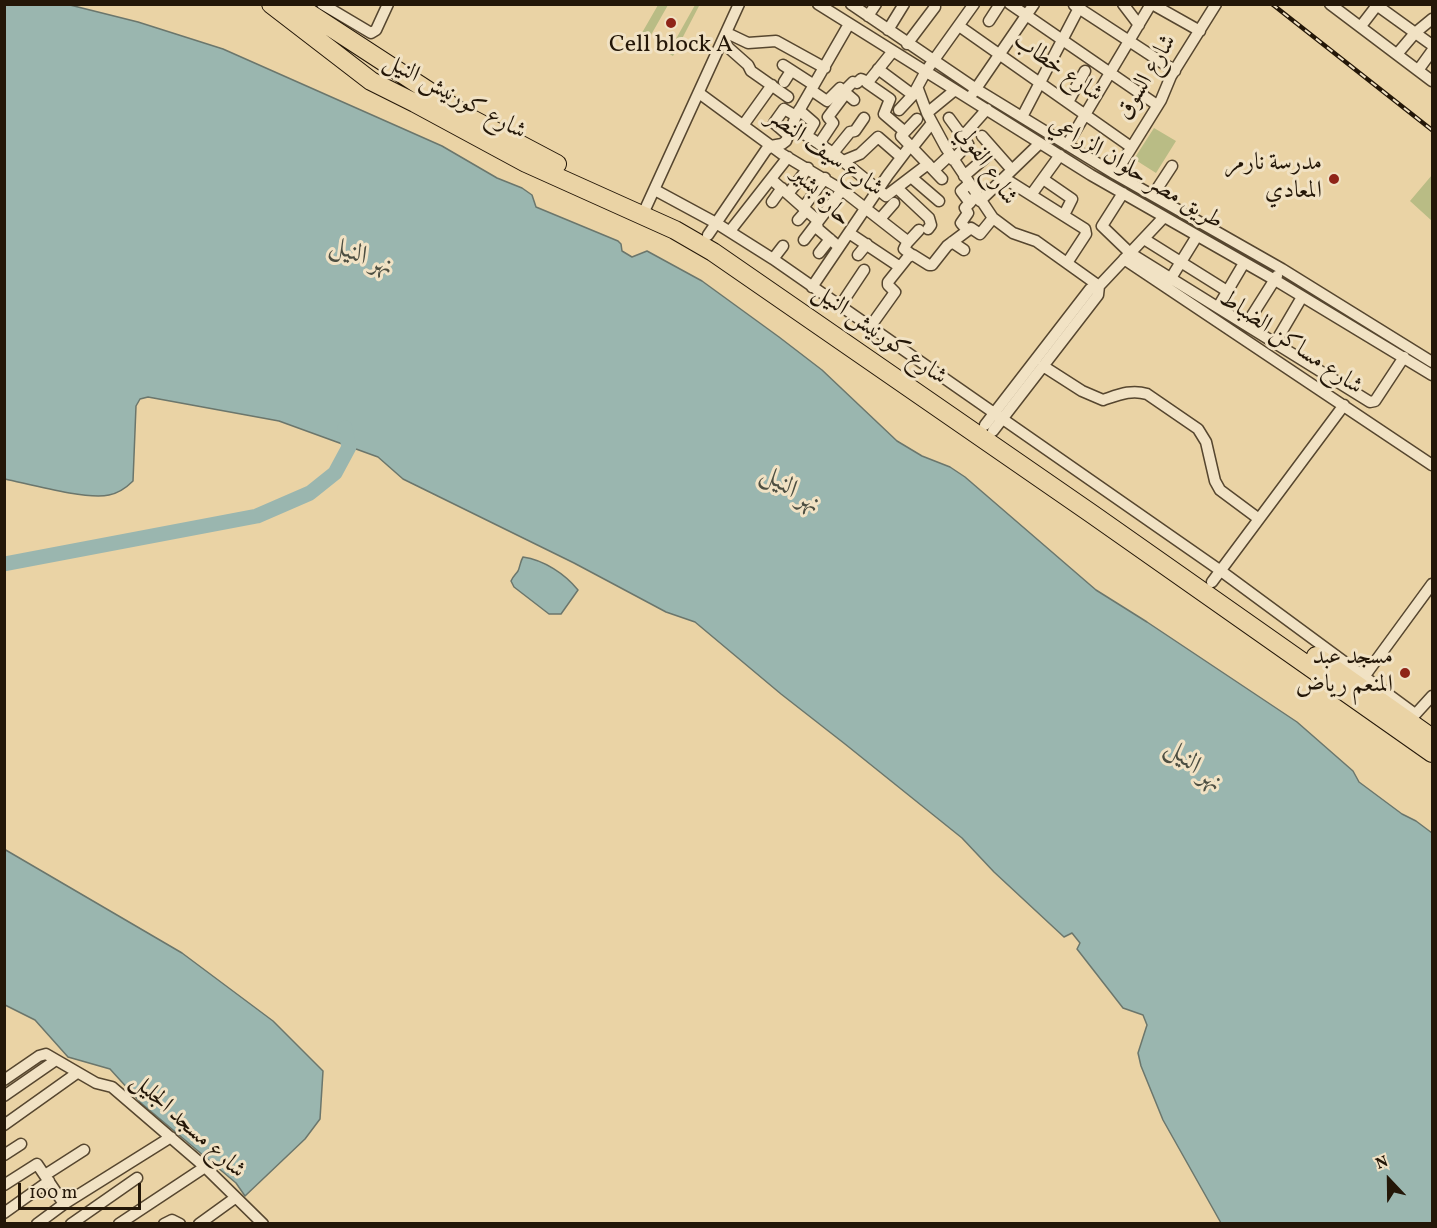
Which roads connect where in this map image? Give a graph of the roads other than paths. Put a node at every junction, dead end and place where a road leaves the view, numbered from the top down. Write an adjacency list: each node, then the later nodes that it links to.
1 (272, 4): 46 (highway, شارع كورنيش النيل)
2 (295, 4): 43 (highway, شارع كورنيش النيل)
3 (322, 4): 21 (street)
4 (388, 4): 32 (street)
5 (739, 4): 34 (street)
6 (818, 4): 26 (street, طريق مصر حلوان الزراعي)
7 (851, 4): 23 (street, طريق مصر حلوان الزراعي)
8 (876, 4): 23 (street)
9 (904, 4): 30 (street)
10 (974, 4): 28 (street)
11 (1000, 4): 25 (street)
12 (1010, 4): 22 (street)
13 (1034, 4): 22 (street)
14 (1122, 4): 27 (street)
15 (1152, 4): 27 (street); 31 (street)
16 (1216, 4): 31 (street, شارع السوق)
17 (1330, 4): 29 (street)
18 (1377, 5): 29 (street); 33 (street)
19 (1078, 6): 35 (street); 36 (street)
20 (935, 8): 37 (street)
21 (339, 9): 32 (street)
22 (1026, 15): 35 (street); 42 (street)
23 (868, 16): 30 (street, طريق مصر حلوان الزراعي)
24 (1432, 19): 33 (street)
25 (989, 21)
26 (849, 24): 39 (street, طريق مصر حلوان الزراعي); 45 (street)
27 (1139, 25): 36 (street)
28 (959, 26): 42 (street, شارع خطاب); 44 (street)
29 (1361, 26): 41 (street)
30 (888, 30): 37 (street, طريق مصر حلوان الزراعي)
31 (1200, 31): 51 (street, شارع السوق)
32 (371, 33): 43 (street)
33 (1415, 33): 38 (street); 41 (street)
34 (724, 38): 45 (street); 57 (street); 62 (street)
35 (1063, 40): 52 (street); 56 (street)
36 (1130, 41): 51 (street); 52 (street)
37 (907, 44): 44 (street, طريق مصر حلوان الزراعي)
38 (1432, 45)
39 (892, 51): 47 (street); 49 (street, طريق مصر حلوان الزراعي)
40 (1432, 51): 48 (street)
41 (1398, 53): 48 (street)
42 (999, 54): 56 (street, شارع خطاب); 63 (street)
43 (377, 58): 46 (highway); 58 (highway); 120 (highway, شارع كورنيش النيل)
44 (933, 61): 49 (street); 63 (street, طريق مصر حلوان الزراعي)
45 (825, 68): 59 (street)
46 (352, 69): 58 (highway, شارع كورنيش النيل)
47 (878, 69): 55 (street); 61 (street)
48 (1419, 69): 53 (street)
49 (926, 71): 60 (street, طريق مصر حلوان الزراعي); 61 (street)
50 (1085, 71): 66 (street)
51 (1175, 71): 67 (street, شارع السوق)
52 (1110, 73): 67 (street); 71 (street)
53 (1432, 81)
54 (784, 82): 59 (street)
55 (867, 83): 64 (street); 79 (street)
56 (1040, 83): 66 (street, شارع خطاب); 72 (street)
57 (772, 85): 65 (street); 77 (street)
58 (380, 86): 120 (highway, شارع كورنيش النيل)
59 (813, 87): 64 (street); 75 (street)
60 (956, 90): 63 (street, طريق مصر حلوان الزراعي); 70 (street)
61 (915, 92): 69 (street); 70 (street, شارع الفولي)
62 (699, 93): 77 (street, شارع سيف النصر); 120 (street)
63 (972, 94): 68 (street, طريق مصر حلوان الزراعي); 72 (street, طريق مصر حلوان الزراعي)
64 (848, 95): 84 (street)
65 (788, 97)
66 (1068, 102): 71 (street, شارع خطاب)
67 (1157, 105): 88 (street, شارع السوق)
68 (987, 109): 81 (street); 83 (street, طريق مصر حلوان الزراعي)
69 (899, 110)
70 (927, 113): 76 (street, شارع الفولي)
71 (1085, 115): 86 (street); 88 (street, شارع خطاب)
72 (1022, 117): 86 (street, طريق مصر حلوان الزراعي)
73 (864, 118): 90 (street)
74 (949, 118): 81 (street)
75 (794, 122): 80 (street); 80 (street); 85 (street)
76 (932, 123): 78 (street); 94 (street, شارع الفولي)
77 (744, 124): 85 (street, شارع سيف النصر)
78 (923, 132): 79 (street); 87 (street)
79 (903, 134): 87 (street); 89 (street)
80 (807, 135): 84 (street)
81 (963, 136): 94 (street)
82 (982, 136): 101 (street)
83 (1040, 143): 91 (street, طريق مصر حلوان الزراعي); 101 (street)
84 (819, 144): 90 (street)
85 (773, 145): 92 (street, شارع سيف النصر); 129 (street)
86 (1067, 145): 97 (street, طريق مصر حلوان الزراعي)
87 (911, 147): 93 (street); 99 (street)
88 (1131, 147): 102 (street, شارع السوق)
89 (891, 148): 93 (street); 96 (street)
90 (832, 153): 96 (street)
91 (1060, 155): 103 (street, طريق مصر حلوان الزراعي); 108 (street)
92 (788, 157): 100 (street, شارع سيف النصر); 106 (street)
93 (901, 157): 116 (street)
94 (952, 157): 99 (street); 109 (street, شارع الفولي)
95 (985, 158): 109 (street)
96 (843, 161): 116 (street)
97 (1099, 164): 102 (street, طريق مصر حلوان الزراعي); 103 (street)
98 (1172, 166): 115 (street)
99 (931, 167): 104 (street); 107 (street)
100 (808, 168): 105 (street, شارع سيف النصر); 112 (street)
101 (1008, 174): 114 (street); 117 (street)
102 (1115, 174): 115 (street, طريق مصر حلوان الزراعي)
103 (1091, 175): 113 (street, طريق مصر حلوان الزراعي)
104 (911, 177): 110 (street); 119 (street)
105 (825, 178): 111 (street, شارع سيف النصر); 122 (street)
106 (771, 179): 112 (street, حارة بشير); 131 (street)
107 (942, 179)
108 (1042, 179): 114 (street); 123 (street)
109 (966, 180): 117 (street, شارع الفولي)
110 (897, 188): 116 (street); 138 (street)
111 (842, 190): 121 (street, شارع سيف النصر); 128 (street)
112 (785, 191): 118 (street); 122 (street, حارة بشير)
113 (1123, 194): 124 (street, طريق مصر حلوان الزراعي); 146 (street)
114 (1031, 195): 123 (street)
115 (1153, 195): 152 (street, طريق مصر حلوان الزراعي)
116 (886, 196): 121 (street); 126 (street)
117 (975, 200): 125 (street, شارع الفولي); 130 (street)
118 (771, 201)
119 (939, 201)
120 (648, 203): 129 (highway, شارع كورنيش النيل); 176 (highway, شارع كورنيش النيل)
121 (865, 208): 126 (street, شارع سيف النصر); 132 (street)
122 (805, 210): 127 (street); 128 (street, حارة بشير)
123 (1064, 215): 149 (street)
124 (1164, 217): 133 (street, طريق مصر حلوان الزراعي); 134 (street)
125 (993, 218): 130 (street); 149 (street, شارع الفولي)
126 (880, 219): 138 (street, شارع سيف النصر)
127 (798, 220)
128 (818, 222): 135 (street, حارة بشير); 136 (street)
129 (712, 229): 131 (street); 171 (highway, شارع كورنيش النيل)
130 (967, 230): 137 (street)
131 (730, 231): 147 (street)
132 (849, 234): 139 (street); 141 (street)
133 (1197, 236): 148 (street); 150 (street, طريق مصر حلوان الزراعي)
134 (1144, 238): 146 (street); 148 (street)
135 (830, 239): 141 (street, حارة بشير); 143 (street)
136 (804, 240)
137 (952, 242): 142 (street); 145 (street)
138 (907, 243): 145 (street, شارع سيف النصر)
139 (867, 244): 144 (street); 151 (street)
140 (783, 246): 147 (street)
141 (839, 248): 157 (street)
142 (964, 250)
143 (819, 253)
144 (858, 255)
145 (912, 255): 151 (street)
146 (1127, 256): 154 (street); 156 (street); 170 (street, شارع مساكن الضباط)
147 (772, 259): 157 (street)
148 (1180, 262): 154 (street); 158 (street)
149 (1067, 263): 156 (street, شارع الفولي)
150 (1244, 263): 155 (street, طريق مصر حلوان الزراعي); 158 (street)
151 (900, 267): 163 (street)
152 (1282, 269): 155 (street); 165 (street, طريق مصر حلوان الزراعي)
153 (864, 270): 160 (street)
154 (1171, 278): 161 (street)
155 (1275, 280): 159 (street, طريق مصر حلوان الزراعي); 162 (street)
156 (1099, 286): 168 (street); 171 (street)
157 (812, 287): 160 (street)
158 (1227, 291): 161 (street)
159 (1302, 297): 164 (street); 165 (street, طريق مصر حلوان الزراعي)
160 (840, 306): 163 (street)
161 (1218, 307): 162 (street)
162 (1246, 325): 164 (street)
163 (870, 327): 171 (street)
164 (1275, 343): 166 (street)
165 (1391, 343): 166 (street, طريق مصر حلوان الزراعي); 167 (street, طريق مصر حلوان الزراعي)
166 (1404, 357): 169 (street, طريق مصر حلوان الزراعي)
167 (1432, 362)
168 (1043, 366): 171 (street); 173 (street)
169 (1432, 375)
170 (1344, 405): 172 (street, شارع مساكن الضباط); 173 (street)
171 (993, 422): 174 (highway, شارع كورنيش النيل)
172 (1432, 465)
173 (1259, 519): 174 (street)
174 (1216, 577): 176 (highway, شارع كورنيش النيل); 177 (street)
175 (1432, 585): 177 (street)
176 (1309, 658): 177 (highway, شارع كورنيش النيل); 179 (highway, شارع كورنيش النيل)
177 (1361, 681): 179 (highway, شارع كورنيش النيل)
178 (1432, 696): 179 (street)
179 (1408, 722): 180 (highway, شارع كورنيش النيل); 181 (highway, شارع كورنيش النيل)
180 (1432, 738)
181 (1432, 753)
182 (56, 1060): 183 (street, شارع مسجد الجليل); 184 (street, شارع مسجد الجليل); 185 (street)
183 (77, 1073): 186 (street); 187 (street, شارع مسجد الجليل)
184 (4, 1080)
185 (4, 1096)
186 (4, 1125)
187 (171, 1137): 191 (street, شارع مسجد الجليل); 196 (street)
188 (21, 1144): 190 (street)
189 (84, 1150): 192 (street)
190 (4, 1155)
191 (205, 1167): 195 (street, شارع مسجد الجليل); 200 (street)
192 (47, 1178): 194 (street); 196 (street); 197 (street)
193 (137, 1178): 199 (street)
194 (4, 1185)
195 (235, 1198): 203 (street); 204 (street, شارع مسجد الجليل)
196 (63, 1204): 198 (street)
197 (4, 1213)
198 (37, 1224)
199 (72, 1224)
200 (118, 1224)
201 (164, 1224): 202 (street)
202 (180, 1224)
203 (199, 1224)
204 (263, 1224)

